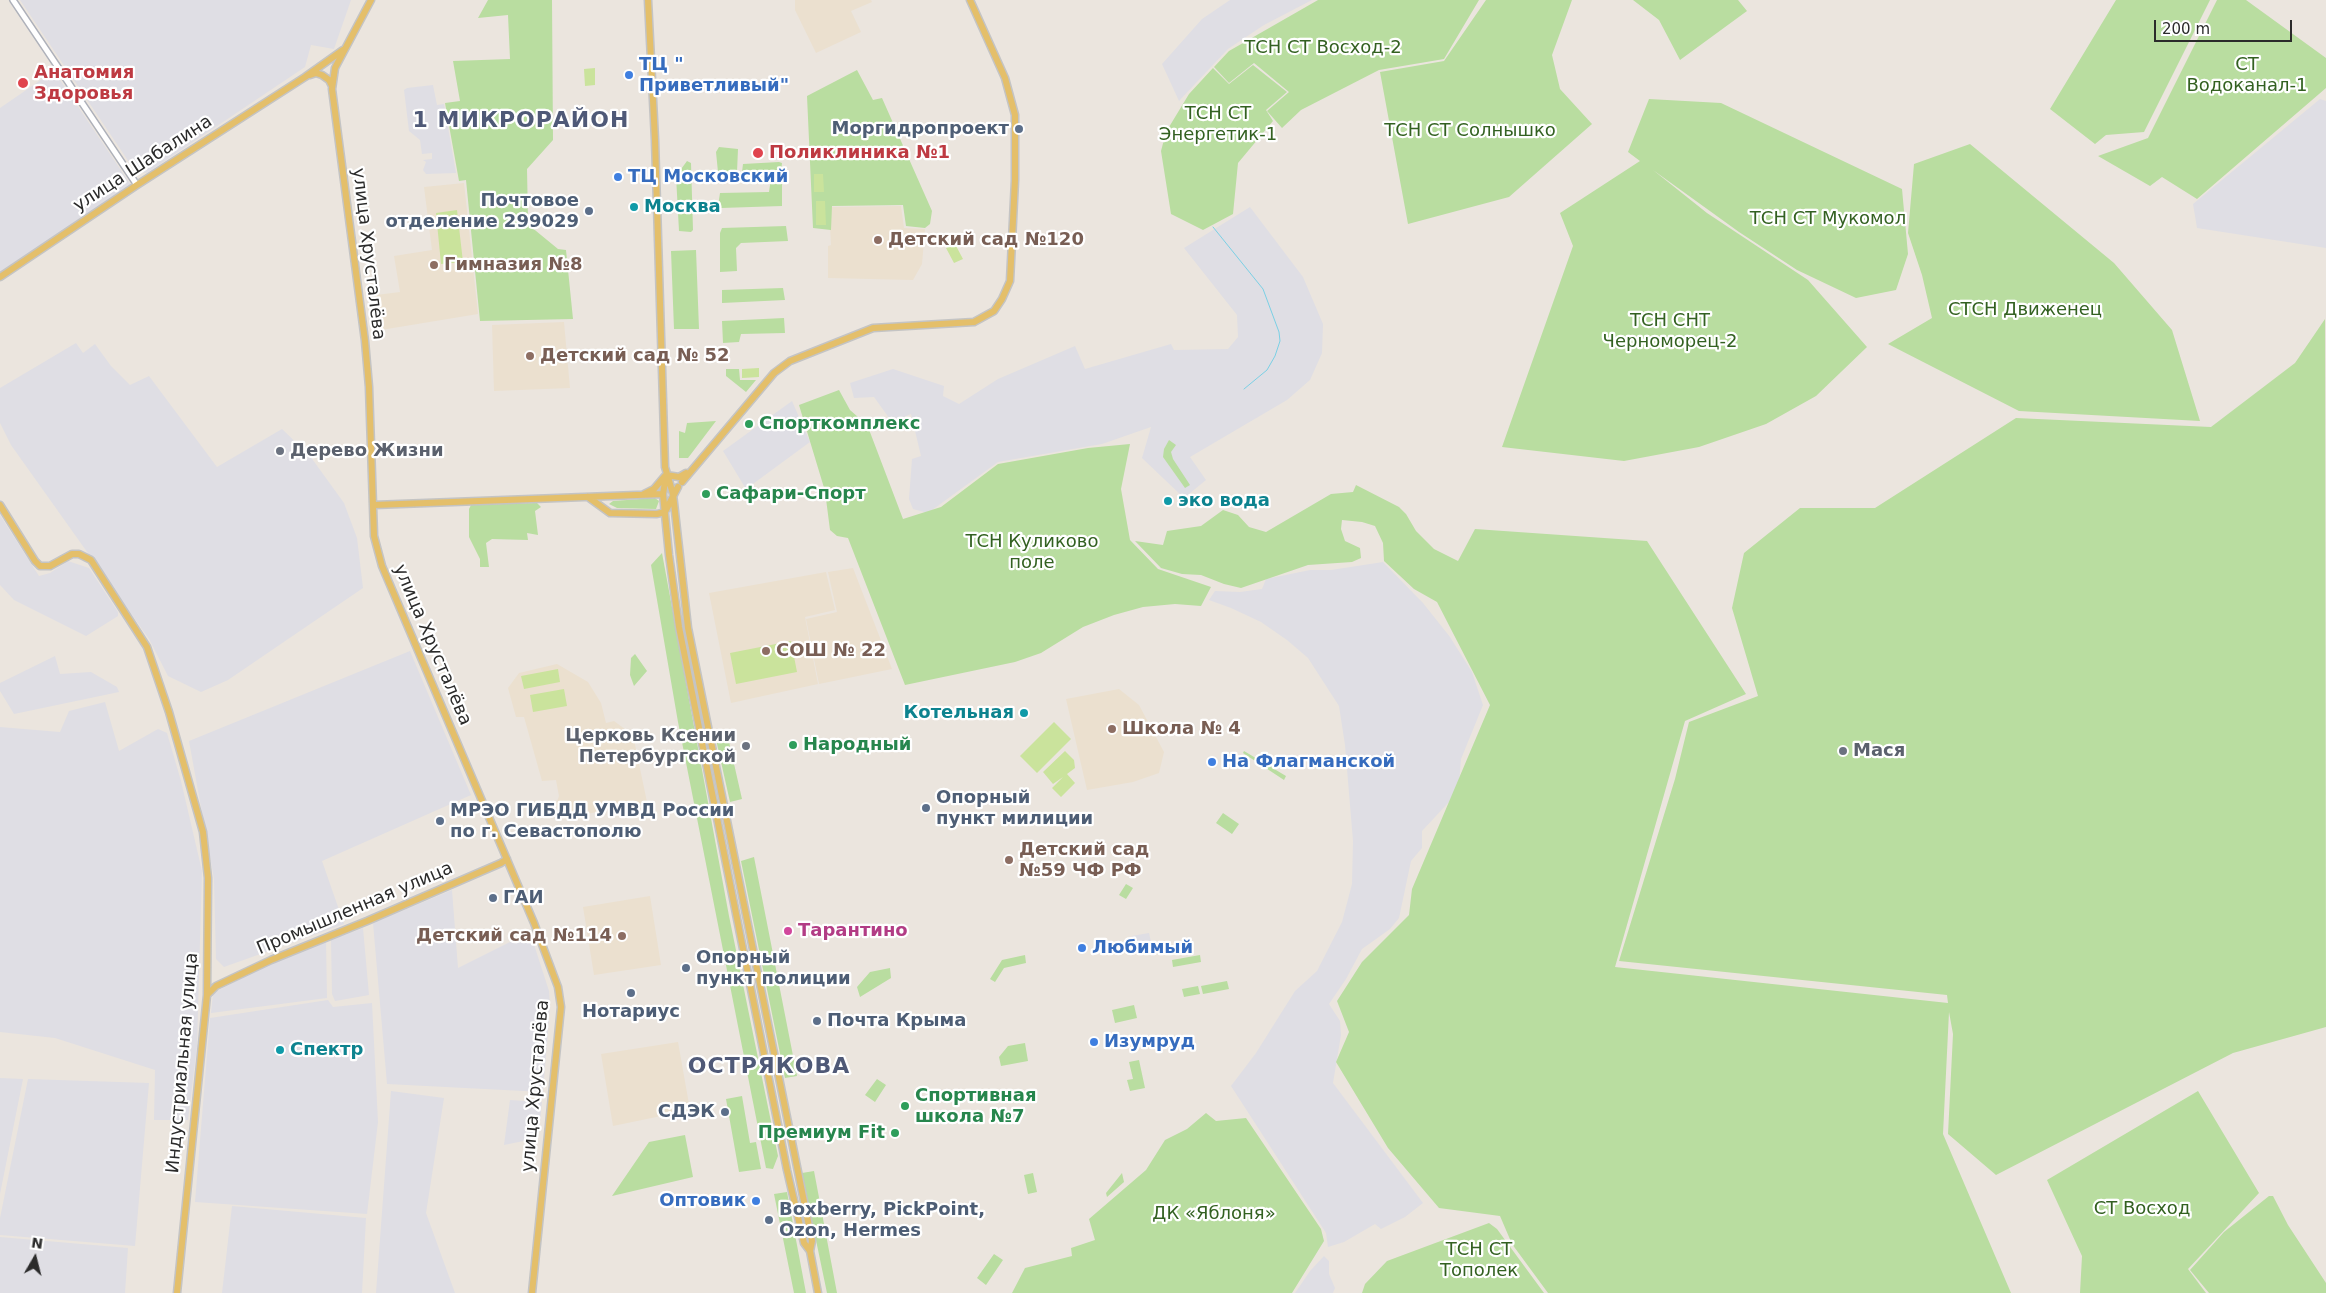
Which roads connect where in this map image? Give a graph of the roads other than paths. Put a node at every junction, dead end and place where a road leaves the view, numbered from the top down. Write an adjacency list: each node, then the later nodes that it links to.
1 (13, 0): 10 (street)
2 (371, 0): 5 (main road, улица Хрусталёва)
3 (648, 0): 13 (main road)
4 (970, 0): 12 (main road)
5 (344, 49): 6 (main road, улица Хрусталёва); 7 (main road, улица Шабалина)
6 (335, 68): 7 (main road); 9 (main road, улица Хрусталёва)
7 (316, 70): 8 (main road, улица Шабалина)
8 (305, 78): 9 (main road); 10 (main road, улица Шабалина)
9 (332, 89): 21 (main road, улица Хрусталёва)
10 (137, 185): 11 (main road, улица Шабалина)
11 (0, 278)
12 (694, 466): 13 (main road); 14 (main road)
13 (666, 475): 14 (main road); 15 (main road); 16 (main road); 19 (main road)
14 (681, 487): 19 (main road)
15 (663, 494): 16 (main road); 19 (main road); 22 (main road)
16 (639, 496): 18 (main road)
17 (588, 497): 18 (main road); 21 (main road); 23 (main road)
18 (610, 497): 23 (main road)
19 (671, 497): 22 (main road); 28 (main road)
20 (0, 505): 25 (main road, Индустриальная улица)
21 (374, 505): 24 (main road, улица Хрусталёва)
22 (665, 512): 23 (main road); 28 (main road)
23 (610, 513)
24 (507, 858): 26 (main road, Промышленная улица); 30 (main road, улица Хрусталёва)
25 (208, 972): 26 (main road); 27 (main road, Индустриальная улица)
26 (216, 986): 27 (main road, Промышленная улица)
27 (207, 995): 29 (main road, Индустриальная улица)
28 (810, 1251): 31 (main road)
29 (177, 1293)
30 (532, 1293)
31 (818, 1293)

